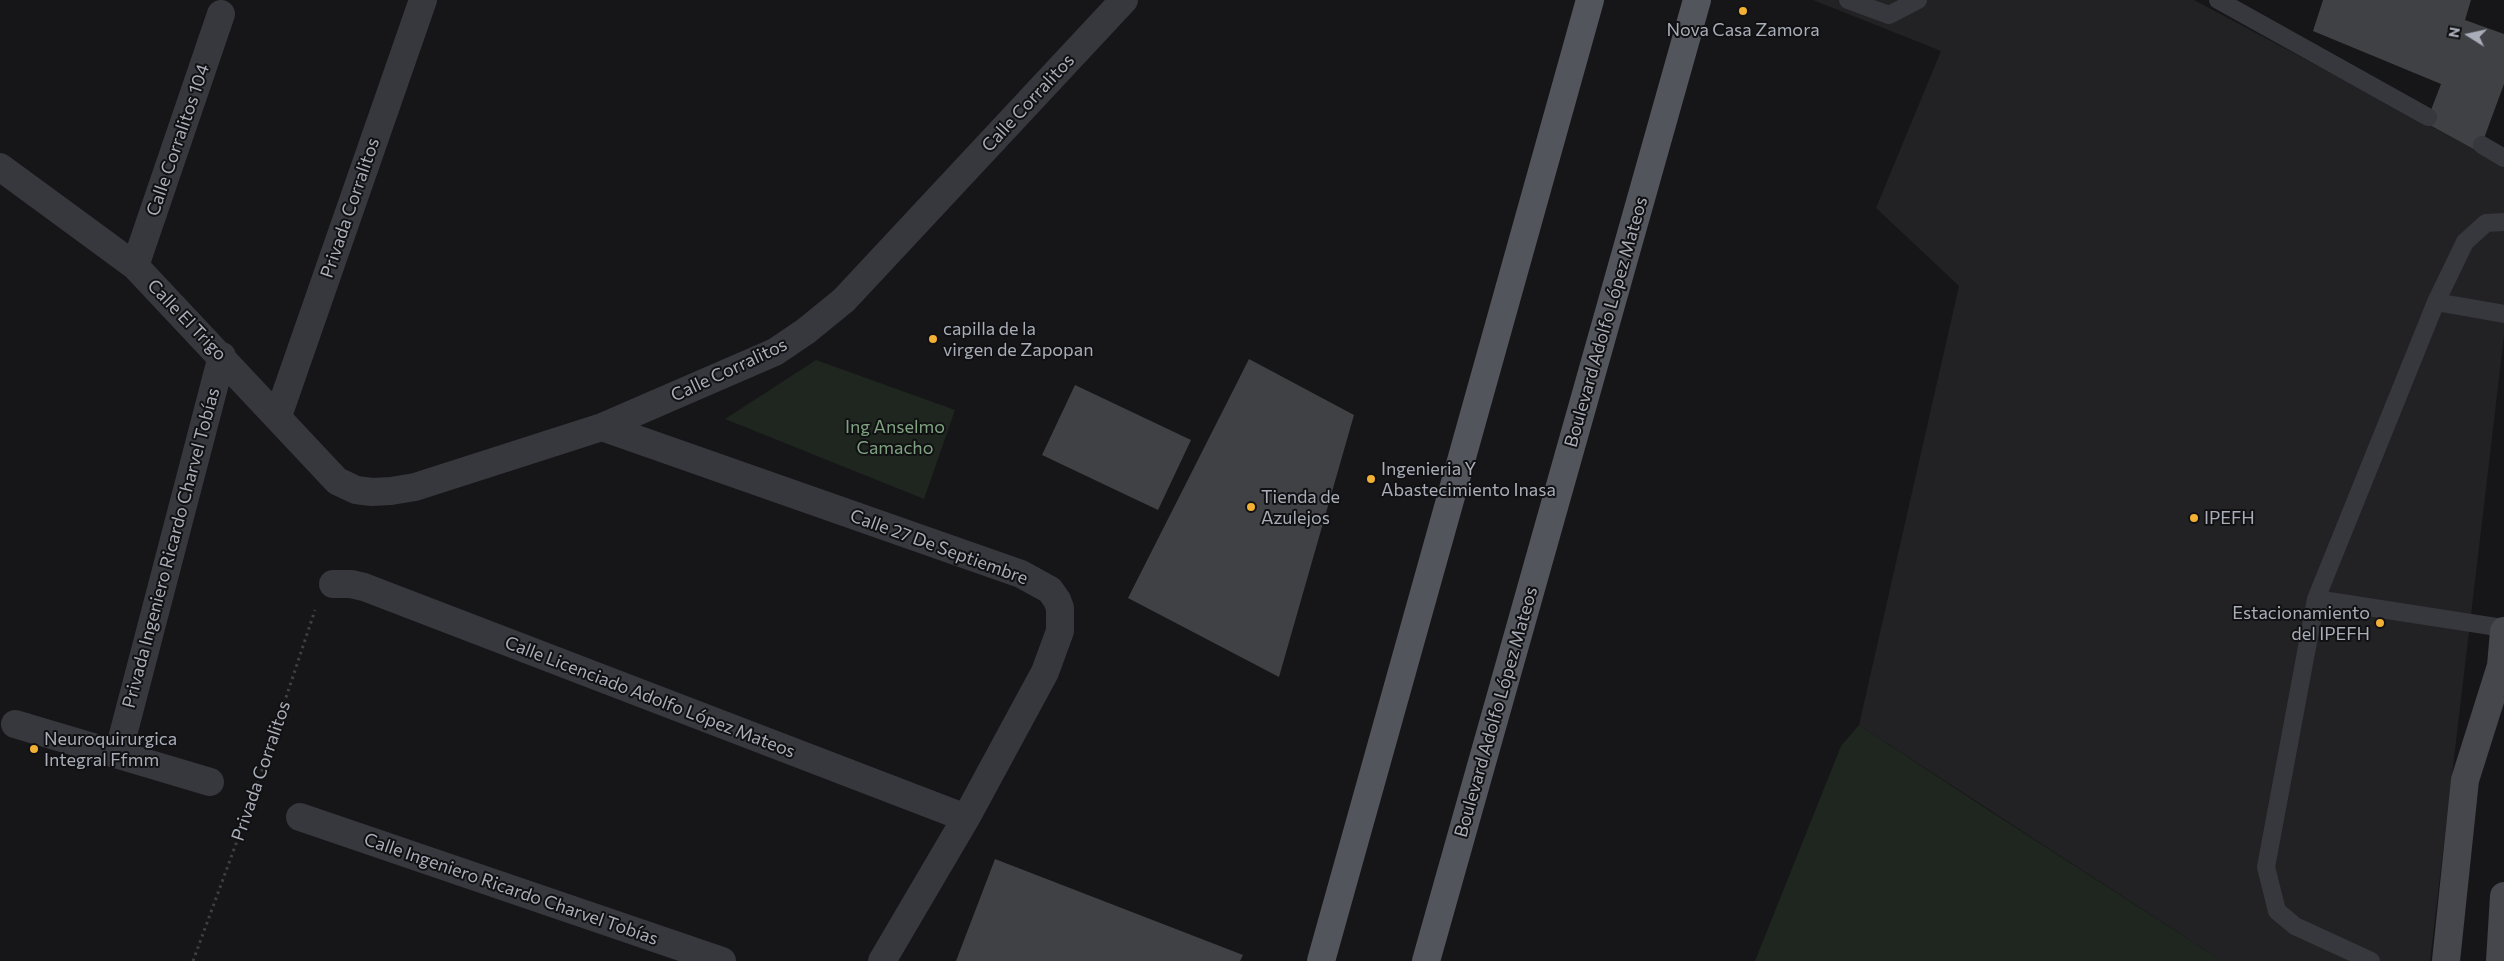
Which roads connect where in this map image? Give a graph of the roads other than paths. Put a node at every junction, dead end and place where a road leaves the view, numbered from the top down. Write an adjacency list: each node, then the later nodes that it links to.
1 (423, 0): 18 (street, Privada Corralitos)
2 (1124, 0): 19 (street, Calle Corralitos)
3 (1590, 0): 34 (main road)
4 (1697, 0): 35 (main road, Boulevard Adolfo López Mateos)
5 (1848, 0): 6 (lane)
6 (1918, 0)
7 (2218, 0): 9 (lane)
8 (221, 14): 14 (street, Calle Corralitos 104)
9 (2428, 117)
10 (2482, 145): 11 (lane)
11 (2504, 158)
12 (0, 167): 14 (street, Calle El Trigo)
13 (2504, 222): 15 (lane)
14 (135, 266): 17 (street, Calle El Trigo)
15 (2436, 302): 16 (lane); 22 (lane)
16 (2504, 314)
17 (222, 356): 18 (street, Calle El Trigo); 27 (street, Privada Ingeniero Ricardo Charvel Tobías)
18 (278, 416): 20 (street, Calle El Trigo)
19 (602, 427): 20 (street, Calle Corralitos); 30 (street, Calle 27 De Septiembre)
20 (356, 490)
21 (333, 584): 30 (street, Calle Licenciado Adolfo López Mateos)
22 (2316, 599): 23 (lane); 36 (lane)
23 (2504, 630): 24 (main road)
24 (2501, 666): 25 (main road); 37 (main road)
25 (2504, 702)
26 (15, 724): 27 (street)
27 (118, 754): 28 (street)
28 (210, 782)
29 (300, 817): 32 (street, Calle Ingeniero Ricardo Charvel Tobías)
30 (966, 818): 33 (street, Calle 27 De Septiembre)
31 (2504, 896): 38 (main road)
32 (722, 961)
33 (882, 961)
34 (1320, 961)
35 (1426, 961)
36 (2372, 961)
37 (2446, 961)
38 (2500, 961)

